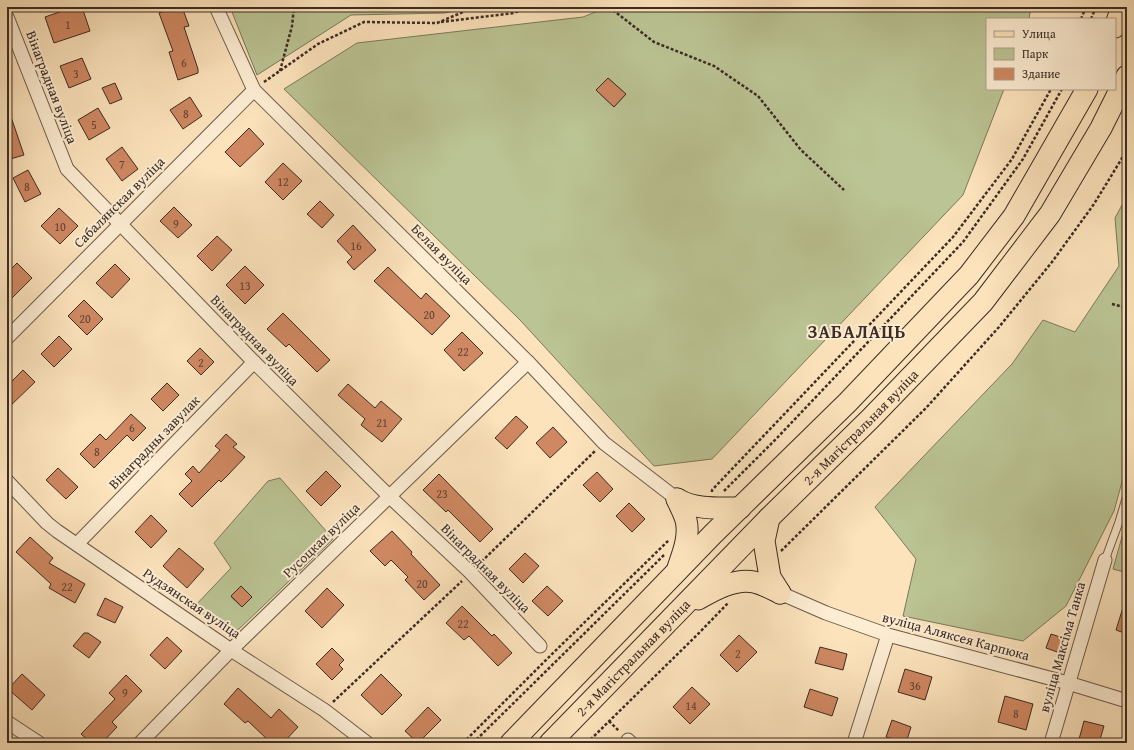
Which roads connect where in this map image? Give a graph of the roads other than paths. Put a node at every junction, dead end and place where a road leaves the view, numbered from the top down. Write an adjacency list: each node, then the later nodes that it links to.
1 (216, 7): 6 (street, Белая вуліца)
2 (1122, 7): 4 (main road)
3 (7, 17): 8 (street, Вінаградная вуліца)
4 (1116, 25)
5 (1127, 76): 17 (main road, 2-я Магістральная вуліца)
6 (254, 90): 8 (street, Сабалянская вуліца); 11 (street, Белая вуліца)
7 (1086, 90): 16 (main road, 2-я Магістральная вуліца)
8 (121, 223): 9 (street, Сабалянская вуліца); 10 (street, Вінаградная вуліца)
9 (7, 338)
10 (254, 362): 14 (street, Вінаградная вуліца); 18 (street, Вінаградны завулак)
11 (528, 362): 14 (street, Русоцкая вуліца); 15 (street, Белая вуліца)
12 (7, 481): 18 (street, Рудзянская вуліца)
13 (1127, 495): 19 (lane)
14 (389, 496): 24 (street, Вінаградная вуліца); 25 (street, Русоцкая вуліца)
15 (677, 499): 16 (main road); 20 (main road)
16 (740, 508): 20 (main road, 2-я Магістральная вуліца)
17 (769, 518): 21 (main road); 22 (main road, 2-я Магістральная вуліца)
18 (77, 544): 25 (street, Рудзянская вуліца)
19 (1105, 560): 26 (street, вуліца Максіма Танка)
20 (677, 571): 32 (main road, 2-я Магістральная вуліца)
21 (780, 593): 22 (main road); 23 (street, вуліца Аляксея Карпюка)
22 (684, 606): 33 (main road, 2-я Магістральная вуліца)
23 (888, 635): 26 (street, вуліца Аляксея Карпюка); 34 (street)
24 (540, 646)
25 (231, 650): 30 (street, Русоцкая вуліца); 31 (street, Рудзянская вуліца)
26 (1068, 683): 27 (street, вуліца Аляксея Карпюка); 35 (street, вуліца Максіма Танка)
27 (1127, 702)
28 (7, 722): 29 (street)
29 (39, 743)
30 (140, 743)
31 (367, 743)
32 (511, 743)
33 (550, 743)
34 (854, 743)
35 (1051, 743)

